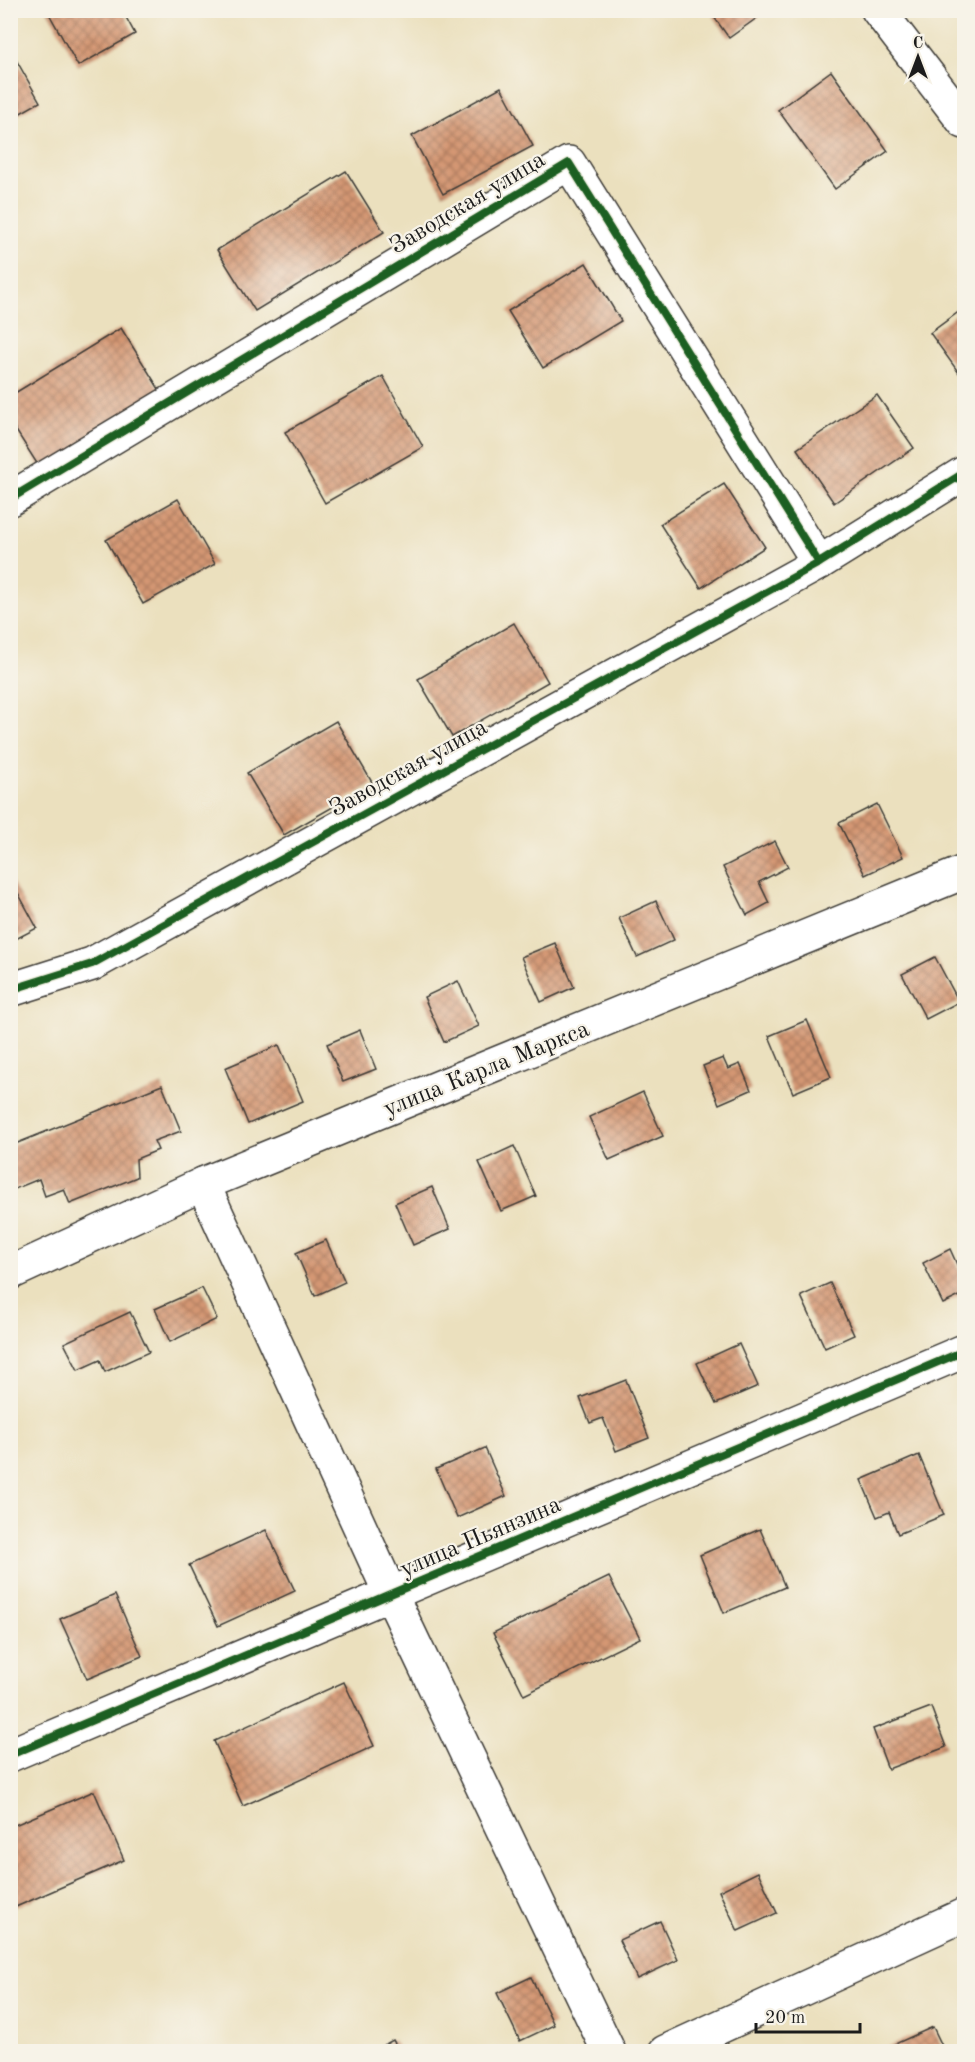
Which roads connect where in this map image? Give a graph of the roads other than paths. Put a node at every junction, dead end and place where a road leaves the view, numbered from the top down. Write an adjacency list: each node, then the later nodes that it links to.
1 (878, 10): 2 (street)
2 (964, 122)
3 (964, 473): 5 (street, Заводская улица)
4 (10, 499): 5 (street, Заводская улица)
5 (819, 563): 7 (street, Заводская улица)
6 (964, 872): 8 (street, улица Карла Маркса)
7 (10, 990)
8 (203, 1184): 9 (street, улица Карла Маркса); 11 (street)
9 (10, 1273)
10 (964, 1351): 11 (street, улица Пьянзина)
11 (391, 1595): 12 (street, улица Пьянзина); 14 (street)
12 (10, 1755)
13 (964, 1915): 15 (street)
14 (609, 2052)
15 (665, 2052)

